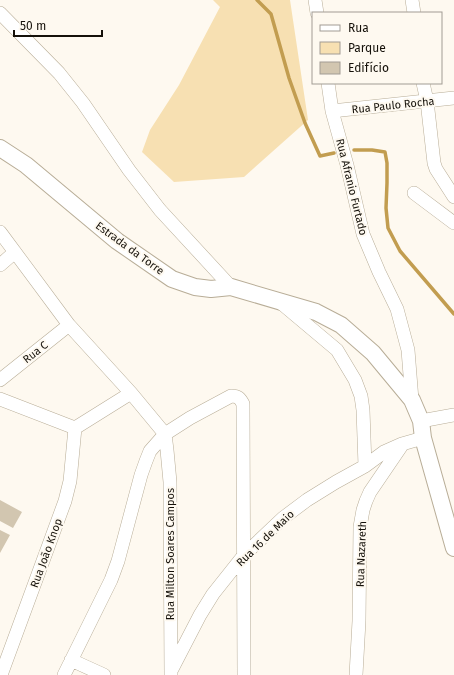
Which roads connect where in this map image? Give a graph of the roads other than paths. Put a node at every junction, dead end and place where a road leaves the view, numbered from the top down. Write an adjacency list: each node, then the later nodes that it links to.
1 (315, 0): 3 (street)
2 (412, 0): 4 (street)
3 (317, 12)
4 (414, 12)
5 (0, 13): 18 (street)
6 (328, 84): 10 (street, Rua Afranio Furtado)
7 (423, 84): 9 (street)
8 (454, 98): 9 (street, Rua Paulo Rocha)
9 (427, 101): 10 (street, Rua Paulo Rocha); 13 (street)
10 (332, 111): 24 (street, Rua Afranio Furtado)
11 (0, 148): 18 (street, Estrada da Torre)
12 (414, 193): 14 (street)
13 (454, 197)
14 (454, 223)
15 (0, 232): 16 (street)
16 (15, 252): 17 (street); 20 (street)
17 (0, 265)
18 (231, 287): 19 (street, Estrada da Torre)
19 (280, 302): 24 (street, Estrada da Torre); 31 (street)
20 (70, 325): 21 (street, Rua C); 22 (street)
21 (0, 380)
22 (131, 393): 27 (street); 28 (street)
23 (0, 399): 27 (street)
24 (412, 400): 26 (street, Estrada da Torre)
25 (454, 415): 26 (street)
26 (421, 421): 29 (street, Estrada da Torre)
27 (74, 428): 36 (street, Rua João Knop)
28 (165, 434): 33 (street); 34 (street); 35 (street, Rua Milton Soares Campos)
29 (423, 438): 30 (street, Rua 16 de Maio); 32 (street, Estrada da Torre)
30 (402, 444): 31 (street, Rua 16 de Maio); 40 (street, Rua Nazareth)
31 (365, 466): 33 (street, Rua 16 de Maio)
32 (454, 548)
33 (244, 554): 35 (street, Rua 16 de Maio); 39 (street)
34 (71, 660): 37 (street); 38 (street)
35 (170, 674)
36 (1, 675)
37 (64, 675)
38 (104, 675)
39 (244, 675)
40 (356, 675)

